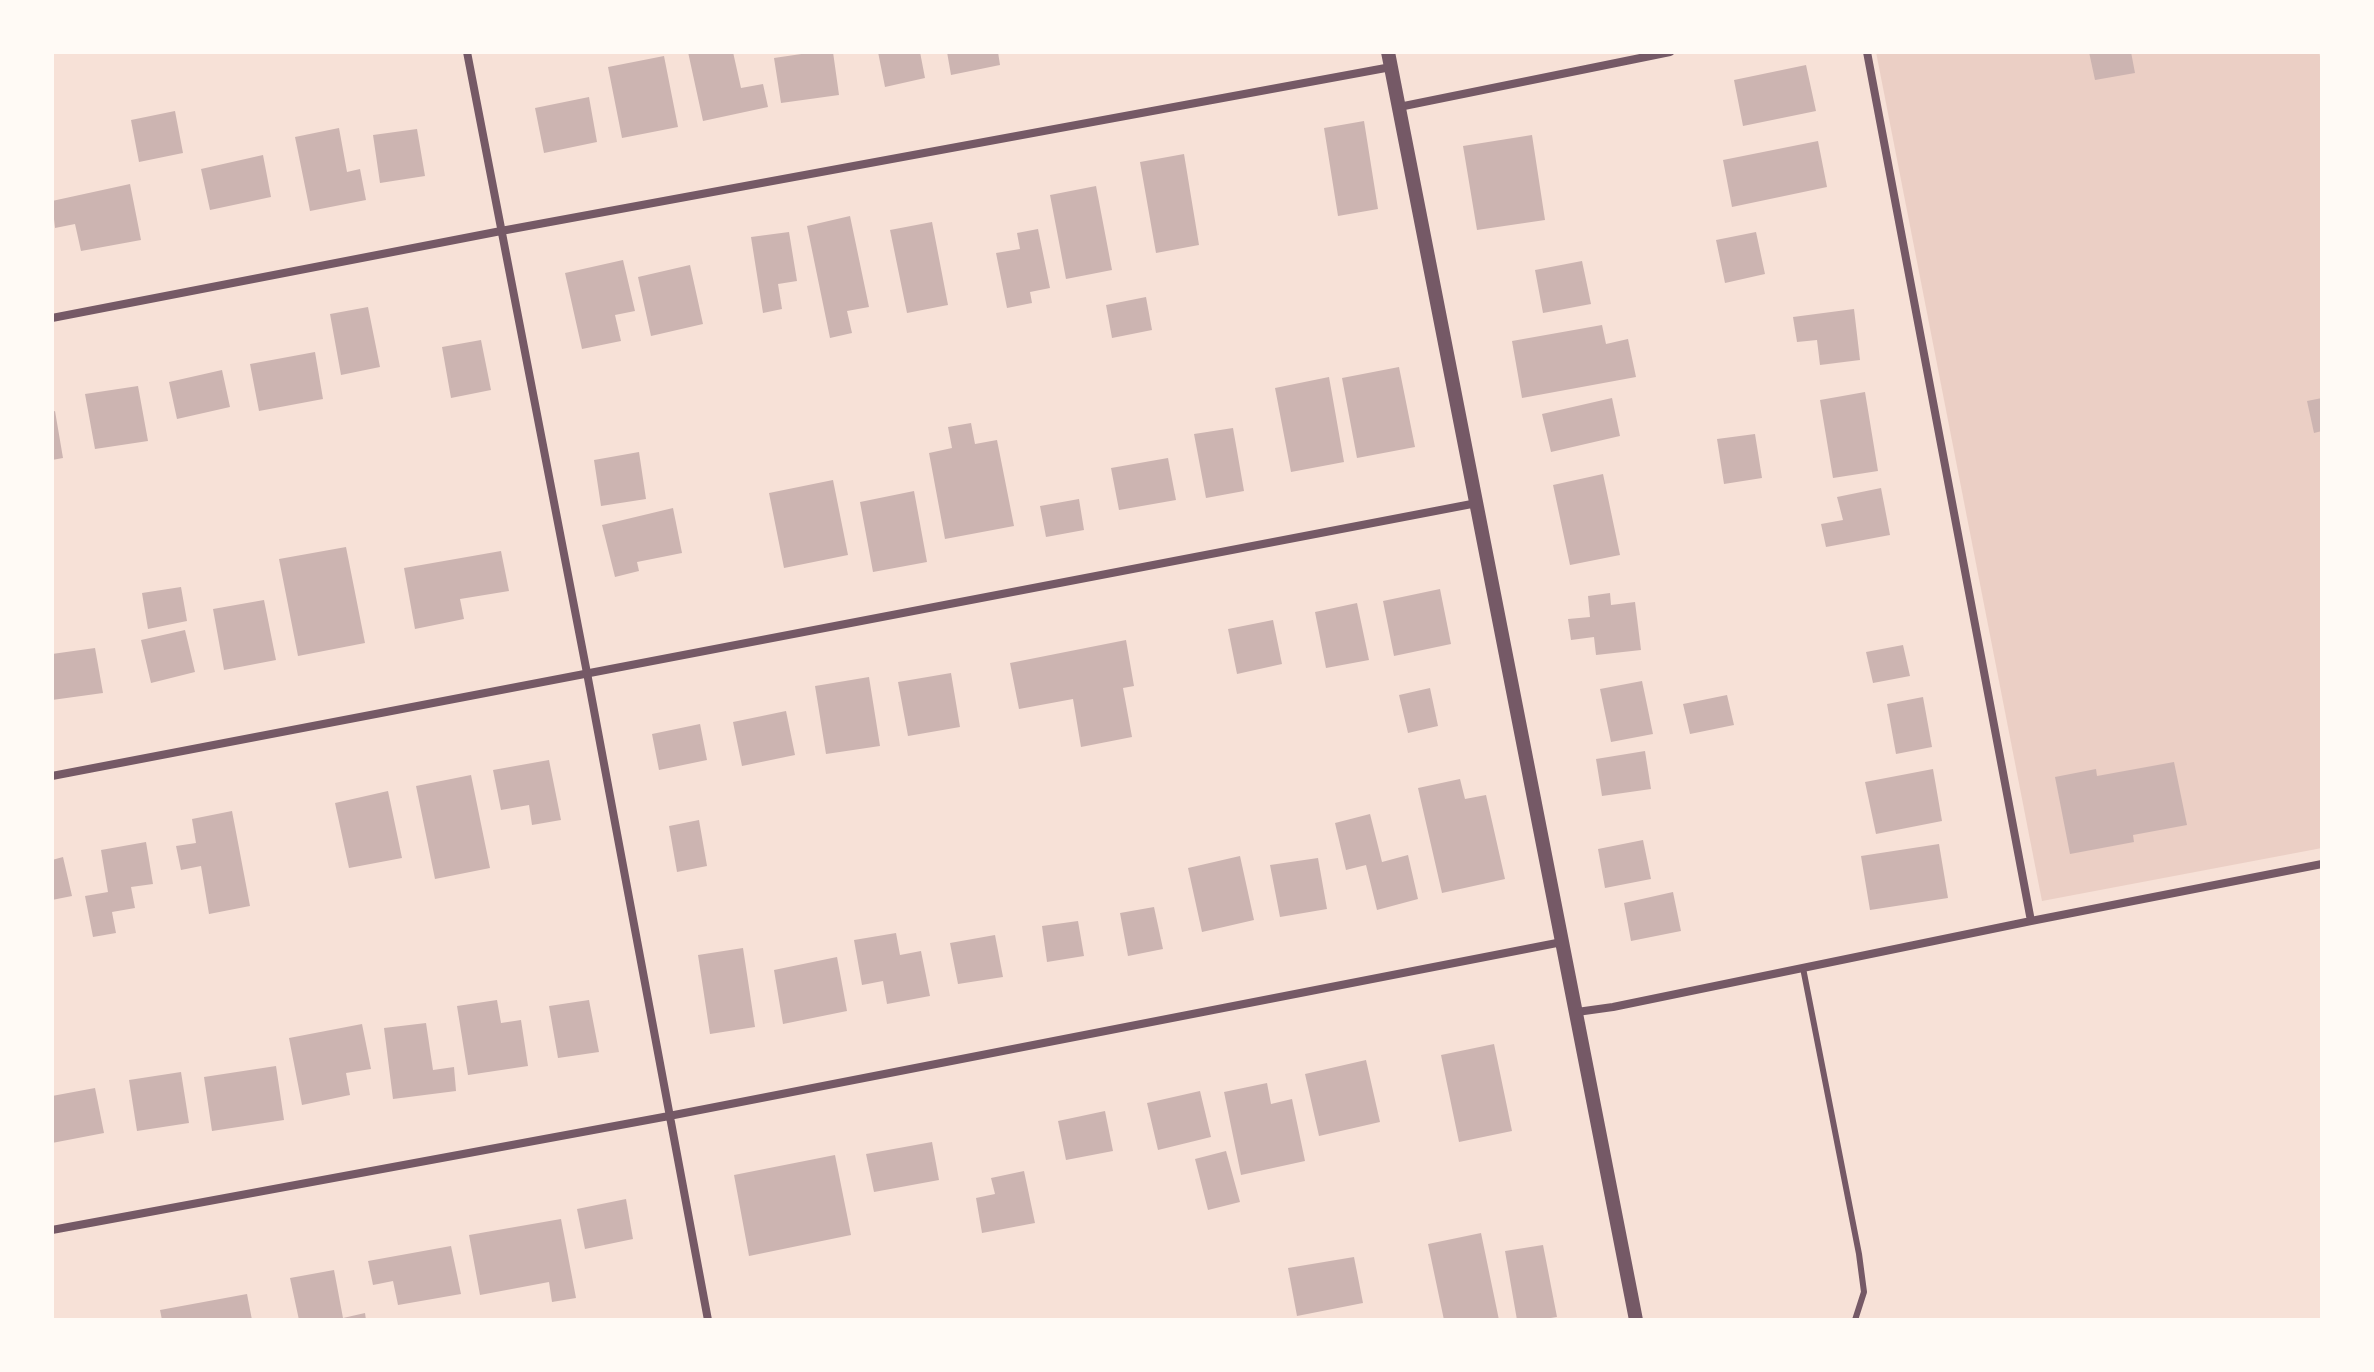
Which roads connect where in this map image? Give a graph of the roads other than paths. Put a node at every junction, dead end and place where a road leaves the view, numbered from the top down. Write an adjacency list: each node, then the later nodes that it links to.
1 (467, 52): 6 (street)
2 (1670, 52): 5 (street)
3 (1867, 52): 12 (street)
4 (1390, 59): 5 (street); 6 (street)
5 (1399, 107): 8 (street)
6 (501, 231): 7 (street); 9 (street)
7 (52, 318)
8 (1477, 503): 9 (street); 13 (street)
9 (587, 673): 10 (street); 16 (street)
10 (52, 776)
11 (2322, 864): 12 (street)
12 (2031, 921): 14 (street)
13 (1562, 942): 15 (street); 16 (street)
14 (1803, 968): 15 (street); 20 (lane)
15 (1577, 1012): 19 (street)
16 (669, 1116): 17 (street); 18 (street)
17 (52, 1230)
18 (708, 1320)
19 (1636, 1320)
20 (1855, 1320)

